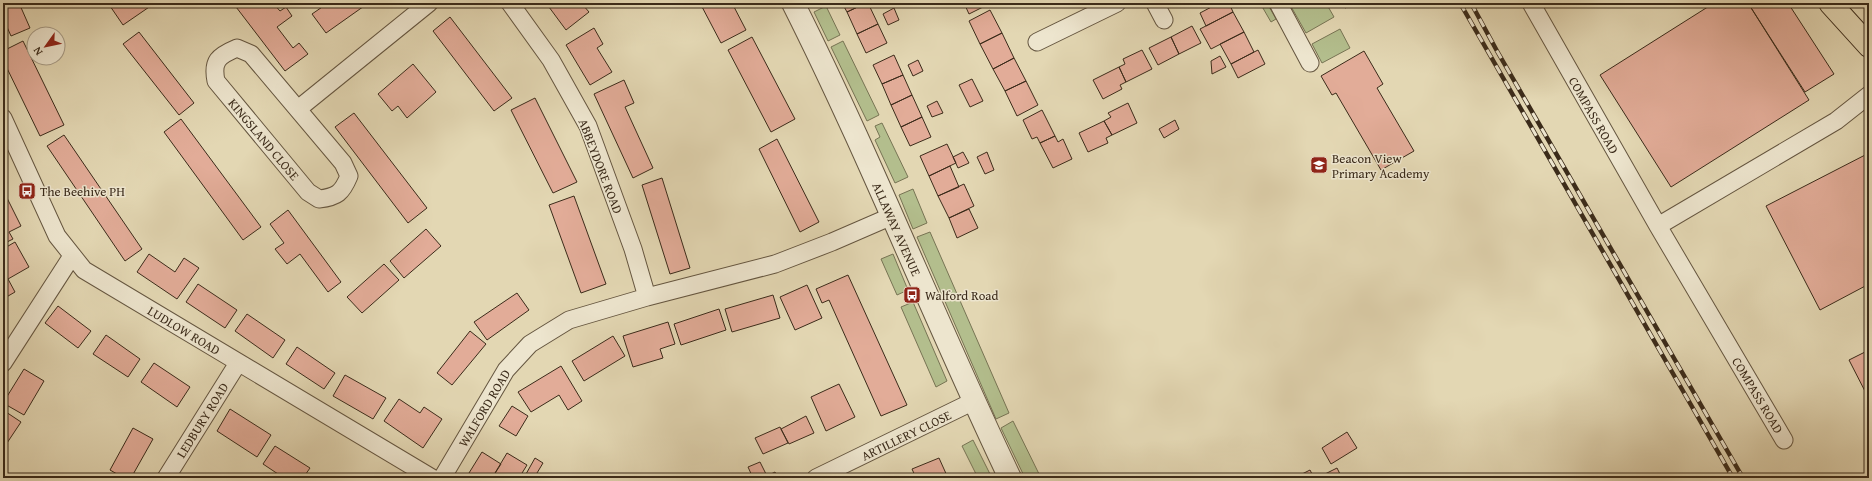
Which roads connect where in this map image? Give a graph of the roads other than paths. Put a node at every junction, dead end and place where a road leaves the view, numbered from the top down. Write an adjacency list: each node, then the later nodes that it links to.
1 (429, 3): 14 (street)
2 (510, 3): 19 (street, ABBEYDORE ROAD)
3 (793, 3): 16 (street, ALLAWAY AVENUE)
4 (1117, 3): 10 (street)
5 (1155, 3): 9 (street)
6 (1278, 3): 12 (street)
7 (1531, 3): 17 (street, COMPASS ROAD)
8 (1830, 3): 11 (main road)
9 (1164, 20)
10 (1037, 42)
11 (1869, 46)
12 (1310, 63)
13 (1869, 95): 17 (street)
14 (298, 109): 14 (street, KINGSLAND CLOSE)
15 (3, 118): 18 (street, LUDLOW ROAD)
16 (892, 216): 19 (street, WALFORD ROAD); 22 (street, ALLAWAY AVENUE)
17 (1658, 226): 23 (street, COMPASS ROAD)
18 (72, 256): 20 (street, LUDLOW ROAD); 21 (street)
19 (647, 297): 26 (street, WALFORD ROAD)
20 (238, 362): 24 (street, LEDBURY ROAD); 25 (street, LUDLOW ROAD)
21 (3, 363)
22 (974, 401): 27 (street, ARTILLERY CLOSE); 28 (street, ALLAWAY AVENUE)
23 (1784, 440)
24 (166, 478)
25 (432, 478)
26 (442, 478)
27 (816, 478)
28 (1010, 478)

